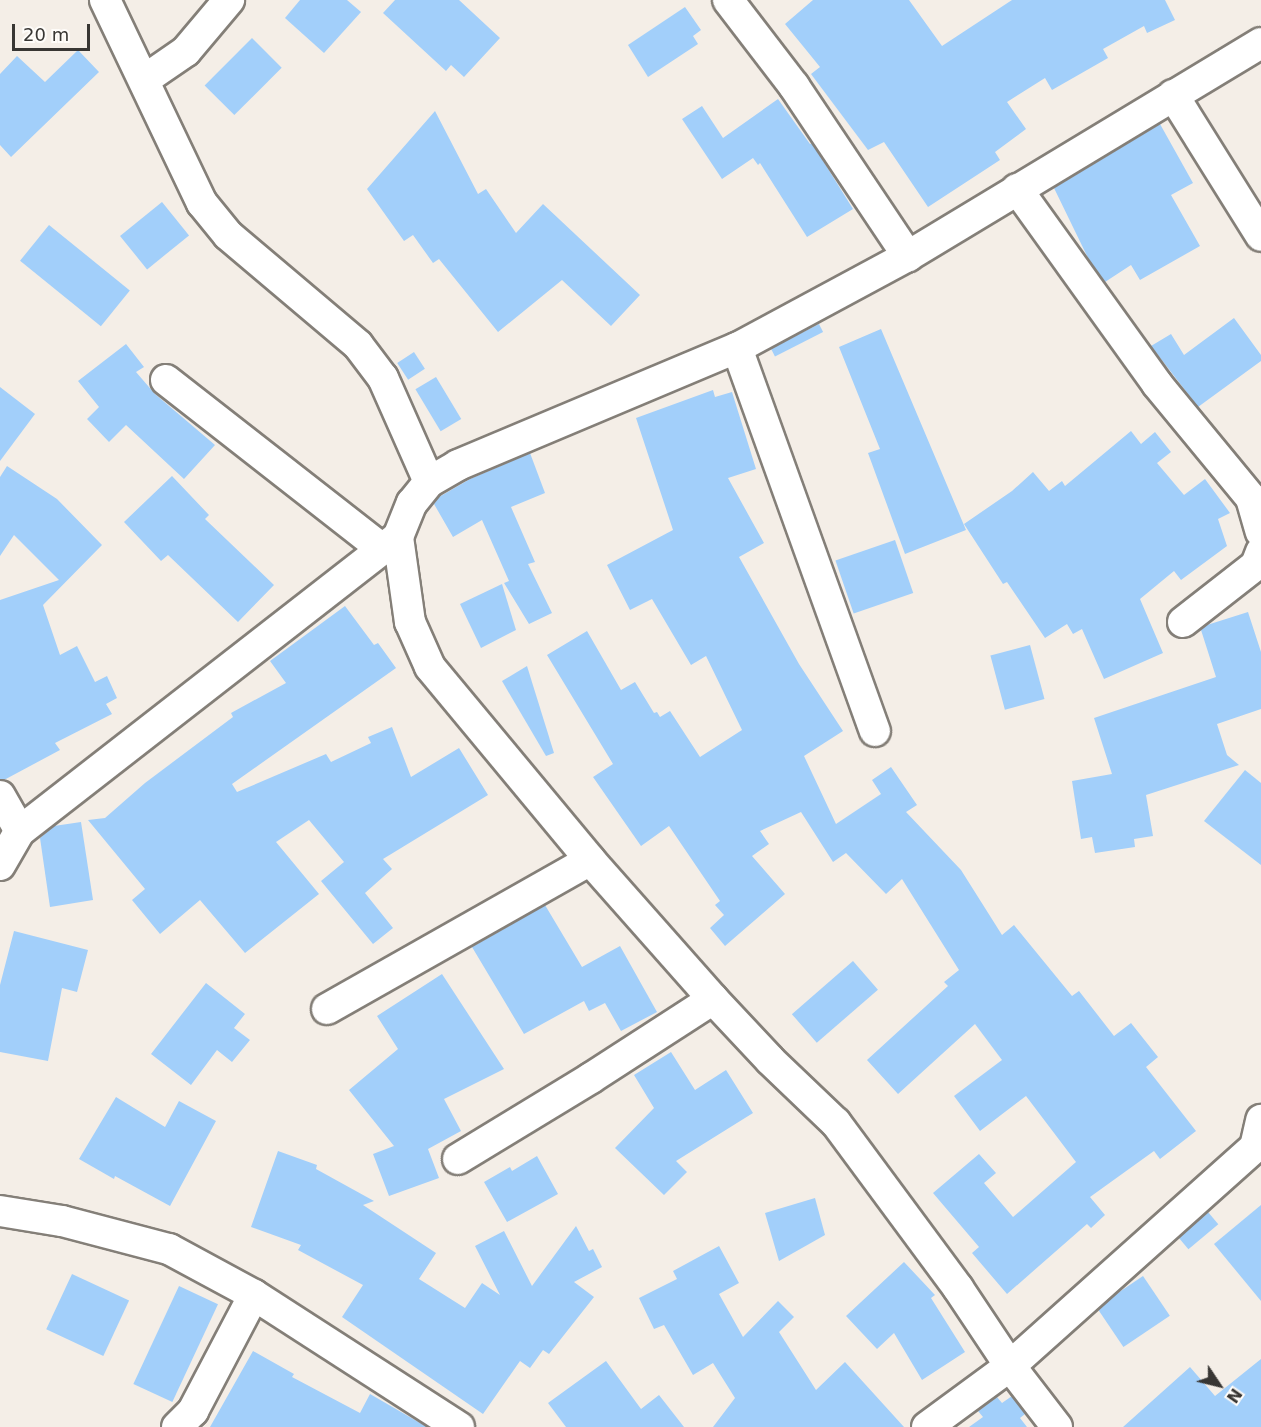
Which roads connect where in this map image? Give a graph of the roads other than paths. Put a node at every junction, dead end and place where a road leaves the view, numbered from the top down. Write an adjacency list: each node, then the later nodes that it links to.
1 (105, 0): 5 (street)
2 (230, 0): 5 (street)
3 (728, 0): 9 (street)
4 (1261, 43): 6 (street)
5 (144, 80): 12 (street)
6 (1173, 95): 7 (street); 8 (street)
7 (1017, 189): 9 (street); 13 (street)
8 (1261, 236)
9 (908, 256): 10 (street)
10 (737, 348): 12 (street); 17 (street)
11 (166, 380): 14 (street)
12 (429, 482): 14 (street)
13 (1261, 532)
14 (390, 542): 19 (street); 20 (street)
15 (1261, 552): 16 (street)
16 (1183, 622)
17 (876, 731)
18 (0, 796): 19 (street)
19 (20, 831): 21 (street)
20 (590, 860): 22 (street); 23 (street)
21 (0, 865)
22 (714, 999): 25 (street); 28 (street)
23 (327, 1009)
24 (1259, 1141): 28 (street)
25 (458, 1159)
26 (0, 1211): 27 (street)
27 (254, 1295): 29 (street); 30 (street)
28 (1010, 1366): 31 (street); 32 (street)
29 (441, 1422)
30 (177, 1427)
31 (927, 1427)
32 (1057, 1427)

